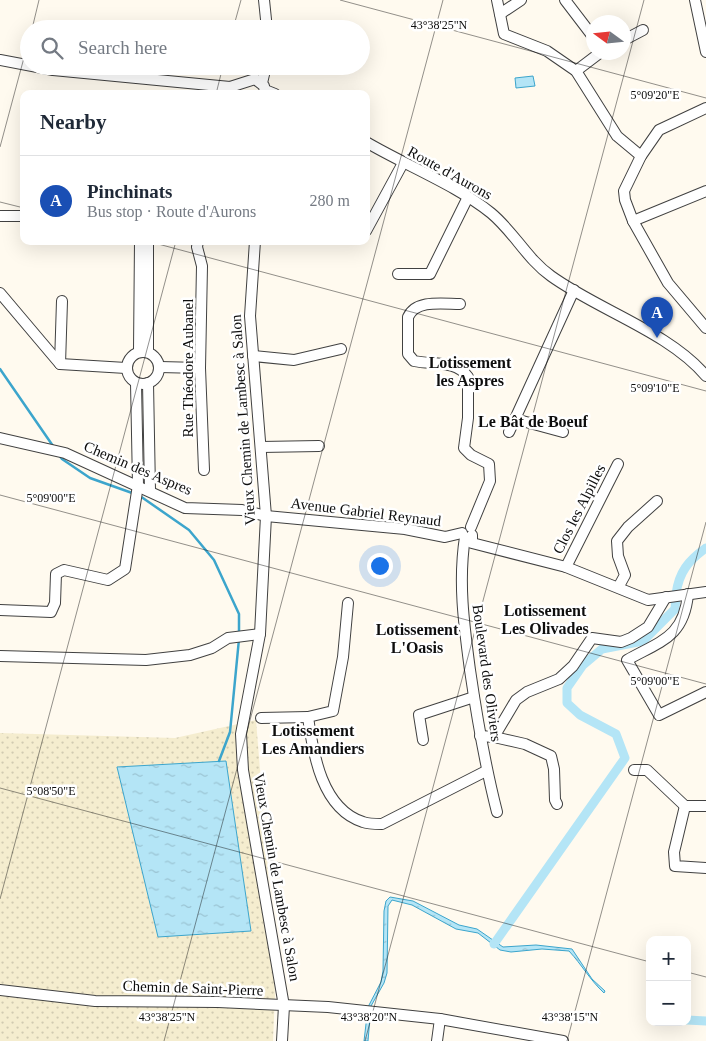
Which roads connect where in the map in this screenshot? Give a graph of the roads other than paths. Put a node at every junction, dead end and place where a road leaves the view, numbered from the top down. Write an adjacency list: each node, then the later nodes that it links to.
1 (264, 0): 7 (street)
2 (497, 0): 6 (street)
3 (520, 0): 6 (street)
4 (565, 0): 8 (street)
5 (695, 0): 11 (street)
6 (500, 14): 15 (street)
7 (266, 20)
8 (586, 28)
9 (643, 30): 10 (street)
10 (631, 36)
11 (706, 52)
12 (0, 60): 14 (street)
13 (590, 60): 15 (street)
14 (20, 64)
15 (576, 71): 22 (street)
16 (105, 75): 19 (street)
17 (265, 75): 18 (street)
18 (264, 88): 19 (street)
19 (243, 90)
20 (706, 108): 22 (street)
21 (370, 144): 23 (street, Route d'Aurons)
22 (641, 156): 28 (street)
23 (403, 164): 25 (street, Route d'Aurons); 29 (street)
24 (706, 191): 28 (street)
25 (468, 197): 36 (street); 37 (street, Route d'Aurons)
26 (0, 216): 27 (street)
27 (20, 216)
28 (633, 221): 41 (street)
29 (370, 224)
30 (140, 245): 43 (street)
31 (148, 245): 43 (street)
32 (197, 245): 35 (street, Rue Théodore Aubanel)
33 (204, 245): 35 (street, Rue Théodore Aubanel)
34 (255, 245): 44 (street, Vieux Chemin de Lambesc à Salon)
35 (202, 266): 48 (street, Rue Théodore Aubanel)
36 (398, 274)
37 (574, 290): 49 (street, Route d'Aurons); 52 (street)
38 (0, 294): 45 (street)
39 (62, 300): 45 (street)
40 (460, 304): 64 (street, Boulevard des Oliviers)
41 (706, 328)
42 (341, 349): 44 (street)
43 (143, 352): 46 (street); 47 (street)
44 (253, 356): 57 (street, Vieux Chemin de Lambesc à Salon)
45 (60, 364): 47 (street)
46 (160, 367): 48 (street); 51 (street)
47 (126, 368): 50 (street)
48 (200, 368): 59 (street, Rue Théodore Aubanel)
49 (706, 376)
50 (136, 383): 51 (street); 60 (street)
51 (148, 384): 61 (street)
52 (515, 419): 53 (street); 54 (street)
53 (509, 432)
54 (563, 432)
55 (0, 438): 60 (street, Chemin des Aspres)
56 (319, 446): 57 (street)
57 (260, 447): 63 (street, Vieux Chemin de Lambesc à Salon)
58 (618, 464): 65 (street, Clos les Alpilles)
59 (204, 470)
60 (138, 486): 61 (street, Chemin des Aspres); 71 (street)
61 (150, 490): 63 (street, Chemin des Aspres)
62 (657, 501): 66 (street)
63 (266, 516): 64 (street, Avenue Gabriel Reynaud); 72 (street, Vieux Chemin de Lambesc à Salon)
64 (468, 533): 65 (street); 75 (street, Boulevard des Oliviers)
65 (566, 567): 66 (street)
66 (619, 586): 69 (street)
67 (706, 592): 68 (street)
68 (688, 594): 69 (street); 74 (street)
69 (666, 597): 79 (street)
70 (348, 603): 76 (street)
71 (0, 610)
72 (260, 634): 73 (street); 89 (street, Vieux Chemin de Lambesc à Salon)
73 (0, 656)
74 (706, 692)
75 (474, 697): 78 (street, Boulevard des Oliviers); 80 (street)
76 (308, 717): 77 (street); 82 (street)
77 (261, 718)
78 (480, 736): 79 (street); 82 (street, Boulevard des Oliviers)
79 (494, 737): 83 (street)
80 (423, 740)
81 (634, 770): 84 (street)
82 (486, 771): 86 (street, Boulevard des Oliviers)
83 (557, 804)
84 (685, 806): 85 (street); 87 (street)
85 (706, 806)
86 (498, 812)
87 (706, 868)
88 (0, 990): 89 (street, Chemin de Saint-Pierre)
89 (284, 1006): 90 (street, Chemin de Saint-Pierre); 92 (street, Vieux Chemin de Lambesc à Salon)
90 (440, 1020): 91 (street, Chemin de Saint-Pierre); 93 (street)
91 (530, 1039): 94 (street, Chemin de Saint-Pierre)
92 (282, 1041)
93 (437, 1041)
94 (563, 1041)

